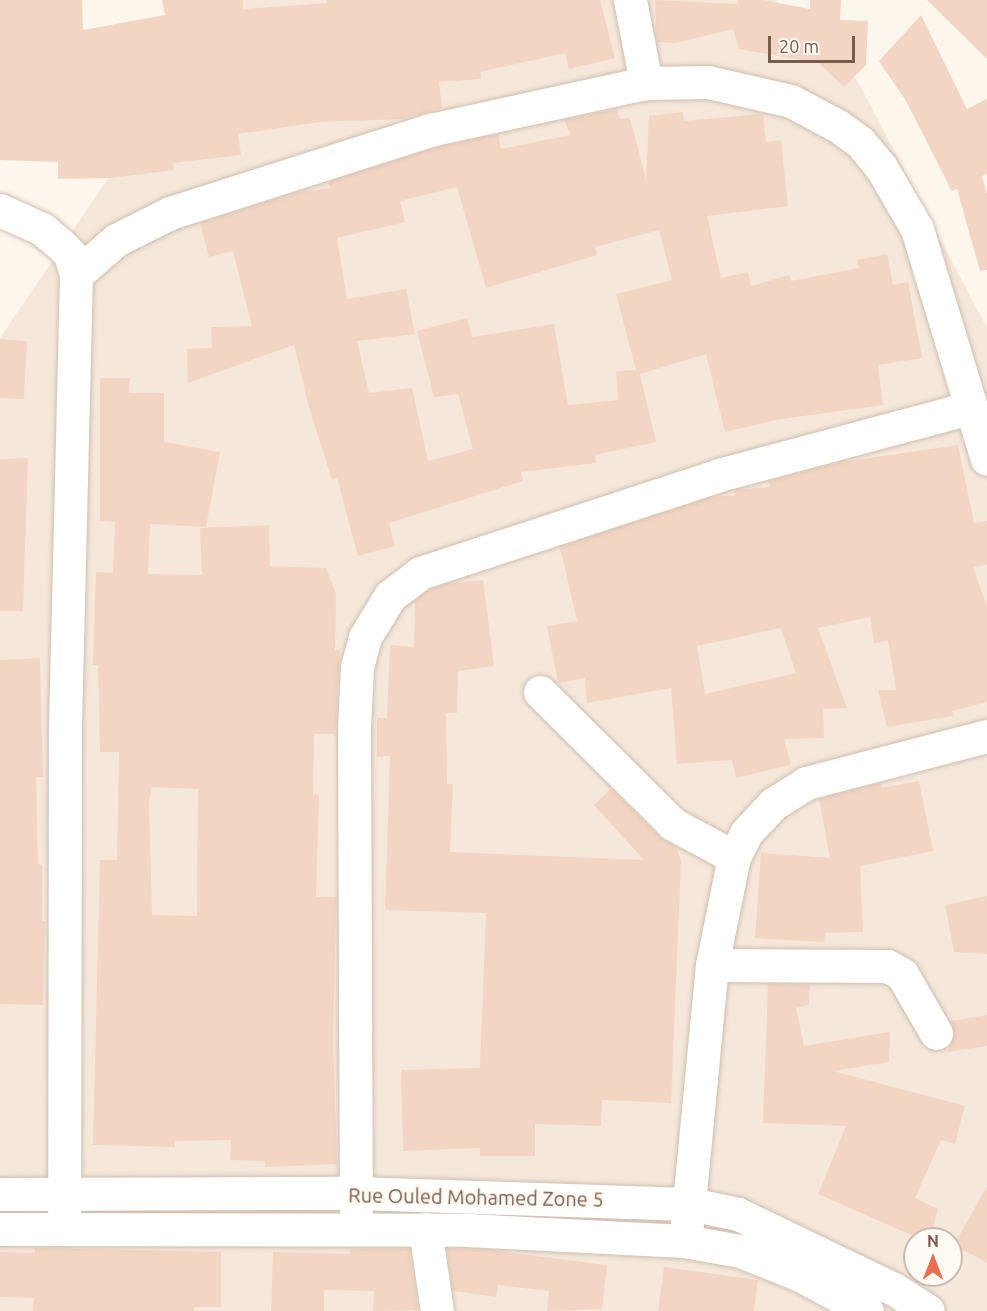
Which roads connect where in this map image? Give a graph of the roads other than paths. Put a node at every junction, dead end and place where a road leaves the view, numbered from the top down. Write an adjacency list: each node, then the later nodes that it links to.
1 (630, 0): 2 (street)
2 (646, 82): 4 (street); 5 (street)
3 (0, 210): 4 (street)
4 (76, 275): 14 (street)
5 (969, 408): 6 (street); 12 (street)
6 (987, 459)
7 (540, 692): 9 (street)
8 (987, 736): 9 (street)
9 (734, 857): 10 (street)
10 (712, 965): 11 (street); 15 (street)
11 (936, 1034)
12 (356, 1193): 14 (street, Rue Ouled Mohamed Zone 5); 15 (street, Rue Ouled Mohamed Zone 5); 18 (street)
13 (0, 1194): 14 (street, Rue Ouled Mohamed Zone 5)
14 (62, 1195): 16 (street)
15 (690, 1204): 20 (street); 23 (street, Rue Ouled Mohamed Zone 5)
16 (64, 1228): 17 (street, Rue Ouled Mohamed Zone 5); 18 (street, Rue Ouled Mohamed Zone 5)
17 (0, 1229)
18 (356, 1229): 19 (street, Rue Ouled Mohamed Zone 5)
19 (425, 1229): 20 (street, Rue Ouled Mohamed Zone 5); 21 (street)
20 (684, 1241): 22 (street, Rue Ouled Mohamed Zone 5)
21 (437, 1311)
22 (867, 1311)
23 (928, 1311)

